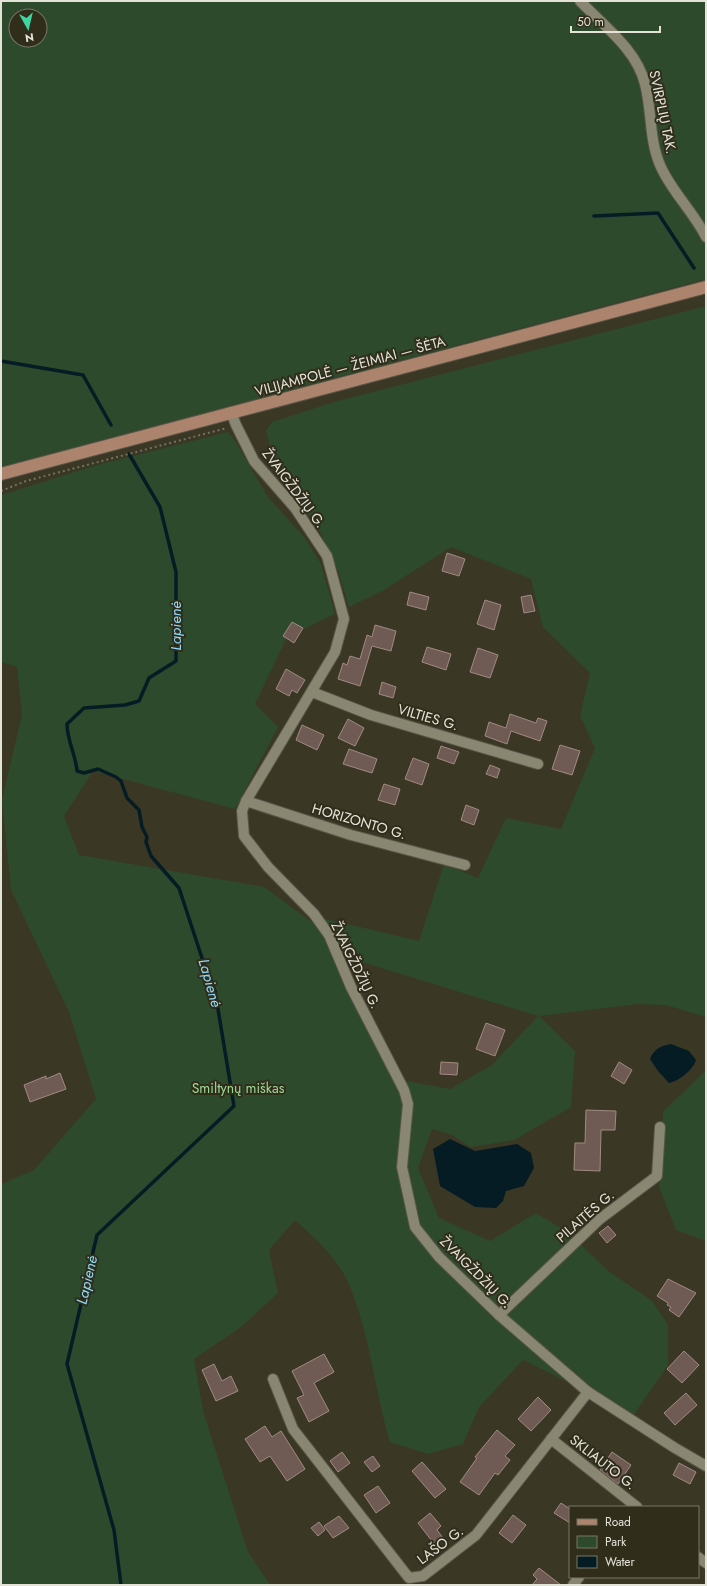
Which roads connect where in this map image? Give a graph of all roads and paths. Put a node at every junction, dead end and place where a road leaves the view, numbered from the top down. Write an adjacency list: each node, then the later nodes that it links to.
1 (580, 1): 2 (street, SVIRPLIŲ TAK.)
2 (706, 237)
3 (706, 287): 4 (main road, VILIJAMPOLĖ — ŽEIMIAI — ŠĖTA)
4 (231, 412): 5 (main road, VILIJAMPOLĖ — ŽEIMIAI — ŠĖTA); 6 (street, ŽVAIGŽDŽIŲ G.)
5 (1, 474)
6 (312, 692): 7 (street, VILTIES G.); 8 (street, ŽVAIGŽDŽIŲ G.)
7 (538, 764)
8 (246, 801): 9 (street, HORIZONTO G.); 11 (street, ŽVAIGŽDŽIŲ G.)
9 (465, 865)
10 (660, 1128): 11 (street, PILAITĖS G.)
11 (499, 1315): 13 (street, ŽVAIGŽDŽIŲ G.)
12 (273, 1379): 14 (street, LAŠO G.)
13 (588, 1392): 14 (street, LAŠO G.); 15 (street, ŽVAIGŽDŽIŲ G.)
14 (552, 1439): 16 (street, SKLIAUTO G.)
15 (706, 1466)
16 (635, 1506)

